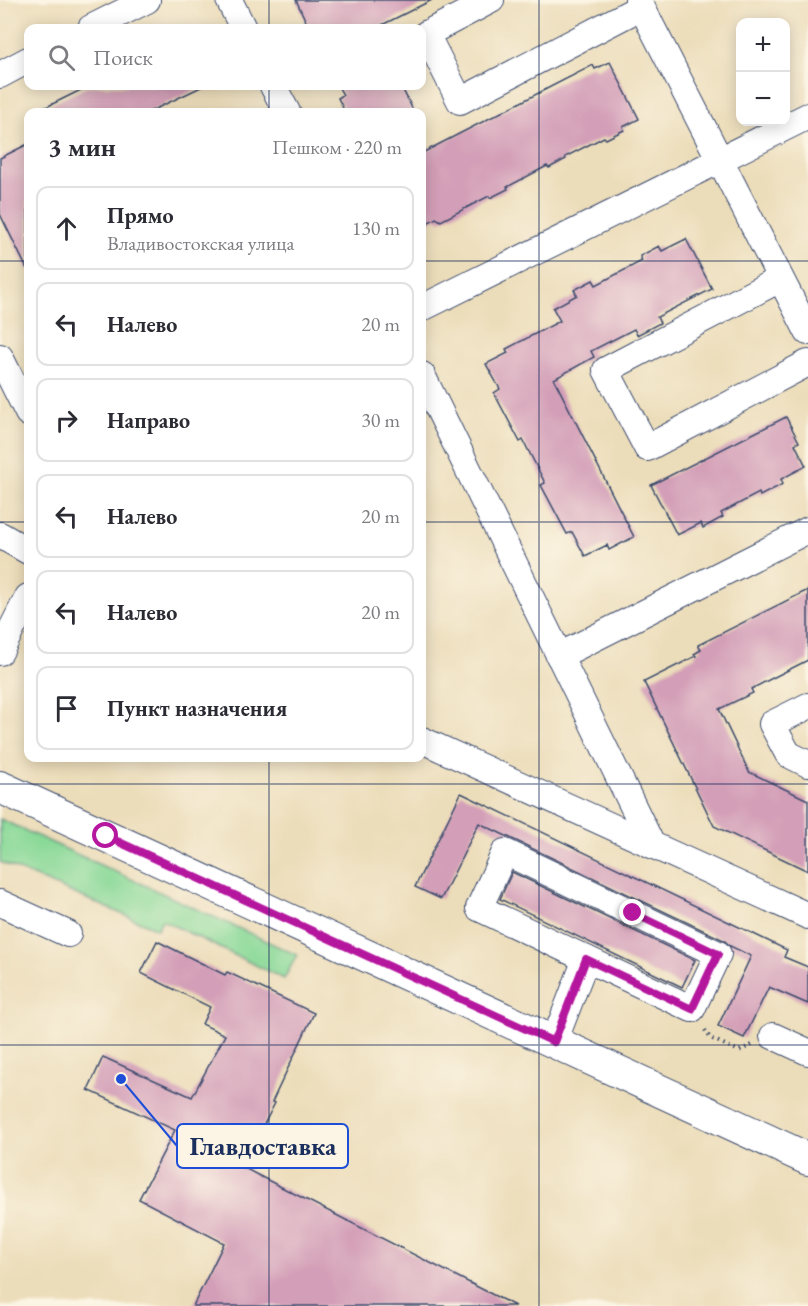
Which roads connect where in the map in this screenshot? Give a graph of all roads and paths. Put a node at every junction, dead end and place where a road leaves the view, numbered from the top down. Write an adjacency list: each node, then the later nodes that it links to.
1 (147, 0): 5 (street)
2 (229, 0): 6 (street)
3 (491, 0): 4 (street)
4 (640, 3): 12 (street)
5 (99, 24)
6 (241, 24)
7 (24, 62): 8 (street)
8 (0, 75)
9 (275, 90): 10 (street)
10 (285, 108)
11 (808, 116): 12 (street)
12 (718, 160): 13 (street); 14 (street)
13 (780, 279): 15 (street); 17 (street)
14 (426, 306)
15 (808, 332)
16 (0, 357): 19 (street)
17 (808, 363)
18 (426, 383): 25 (street)
19 (24, 405)
20 (808, 530): 25 (street)
21 (0, 535): 22 (street)
22 (24, 548)
23 (24, 605): 24 (street)
24 (0, 652)
25 (560, 656): 30 (street)
26 (808, 706): 28 (street)
27 (426, 742): 30 (street)
28 (808, 764)
29 (0, 787): 37 (main road)
30 (652, 845): 32 (street)
31 (0, 903): 33 (street)
32 (808, 916)
33 (68, 934)
34 (586, 959): 35 (street); 35 (street); 37 (street)
35 (692, 1009): 36 (path)
36 (773, 1036): 38 (street)
37 (554, 1042): 39 (main road)
38 (808, 1052)
39 (808, 1159)

